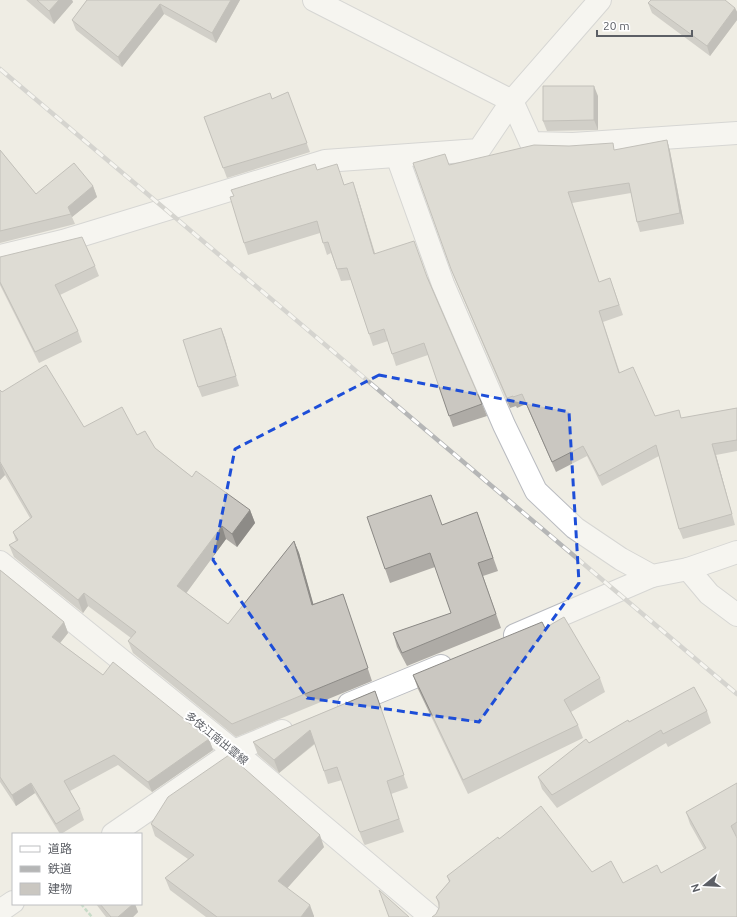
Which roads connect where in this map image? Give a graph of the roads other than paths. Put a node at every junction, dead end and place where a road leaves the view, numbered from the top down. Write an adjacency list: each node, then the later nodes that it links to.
1 (314, 0): 3 (street)
2 (600, 0): 3 (street)
3 (512, 101): 4 (street); 5 (street)
4 (737, 133)
5 (397, 156): 6 (street); 10 (street)
6 (0, 256)
7 (737, 552): 9 (street)
8 (0, 562): 16 (street, 多伎江南出雲線)
9 (688, 569): 10 (street); 11 (street)
10 (652, 576): 12 (street)
11 (737, 616)
12 (500, 641)
13 (463, 656): 14 (street)
14 (330, 712)
15 (300, 724): 16 (street)
16 (234, 751): 17 (street); 20 (street, 多伎江南出雲線)
17 (114, 833)
18 (12, 903): 19 (street)
19 (0, 911)
20 (431, 917)

